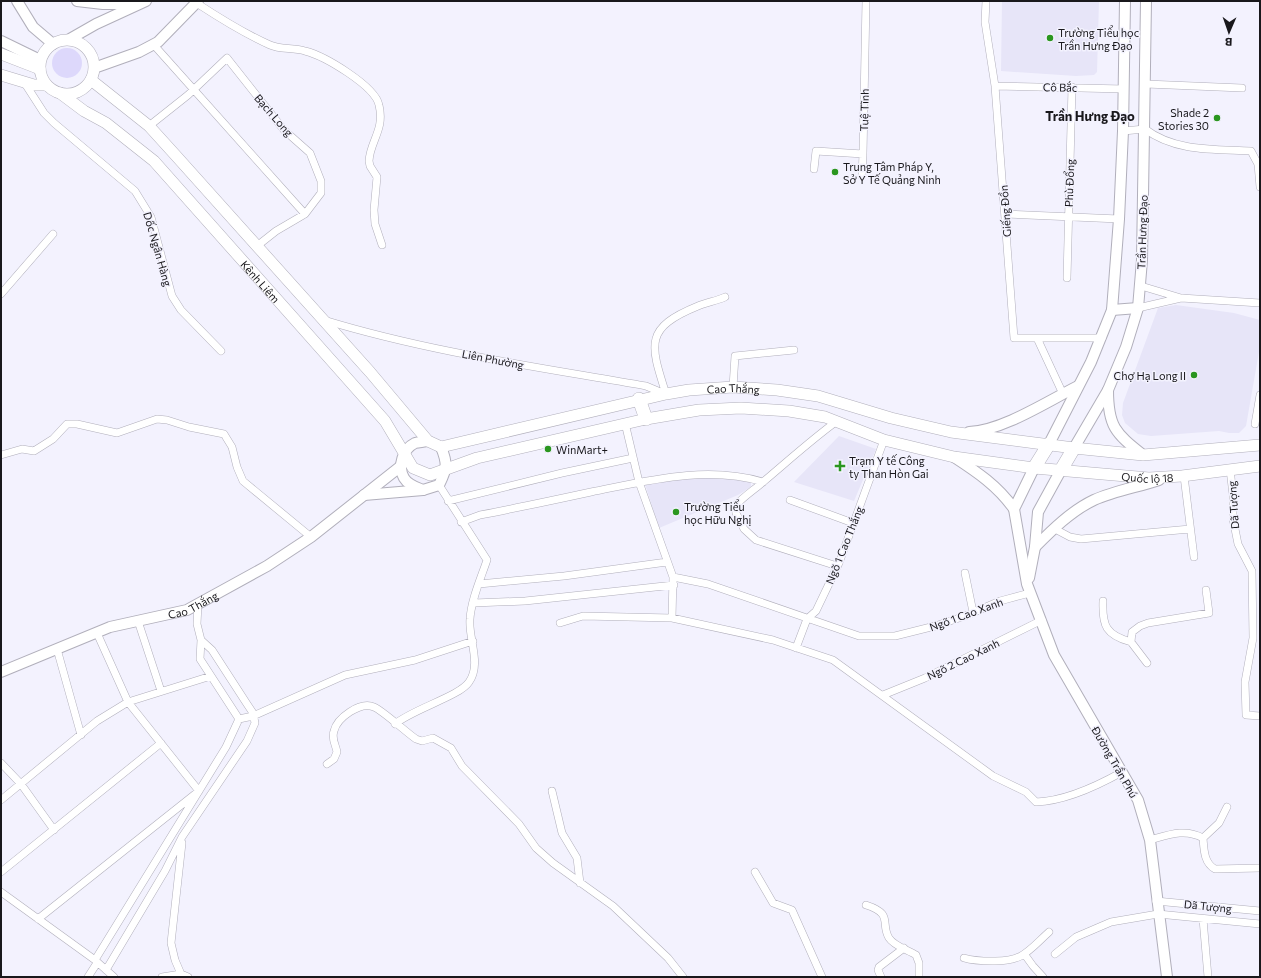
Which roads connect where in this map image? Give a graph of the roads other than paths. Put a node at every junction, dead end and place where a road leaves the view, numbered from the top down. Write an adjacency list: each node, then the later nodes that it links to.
1 (17, 1): 11 (main road)
2 (77, 1): 8 (main road)
3 (198, 1): 12 (main road); 39 (street)
4 (866, 1): 30 (street, Tuệ Tĩnh)
5 (986, 1): 21 (street, Giếng Đồn)
6 (1125, 1): 24 (main road)
7 (1146, 1): 19 (main road, Trần Hưng Đạo)
8 (142, 2): 9 (main road)
9 (68, 40): 11 (main road); 15 (main road)
10 (1, 41): 14 (main road)
11 (53, 44): 14 (main road)
12 (153, 44): 15 (main road); 25 (street)
13 (1, 54): 14 (main road)
14 (40, 64): 20 (main road)
15 (94, 68): 17 (main road)
16 (1, 75): 18 (main road)
17 (91, 80): 26 (main road); 27 (main road, Kênh Liêm)
18 (24, 82): 20 (main road); 53 (street, Dốc Ngân Hàng)
19 (1146, 84): 23 (street); 28 (main road, Trần Hưng Đạo)
20 (46, 85): 26 (main road)
21 (995, 86): 22 (street, Cô Bắc); 35 (street, Giếng Đồn)
22 (1072, 87): 24 (street, Cô Bắc); 36 (street, Phù Đổng)
23 (1242, 88)
24 (1124, 89): 29 (main road)
25 (193, 90): 27 (street, Bạch Long); 34 (street); 34 (street, Bạch Long)
26 (60, 93): 72 (main road, Kênh Liêm)
27 (149, 126): 40 (main road, Kênh Liêm)
28 (1145, 129): 29 (street); 33 (street); 42 (main road, Trần Hưng Đạo)
29 (1123, 131): 37 (main road)
30 (863, 154): 31 (street); 32 (street, Tuệ Tĩnh)
31 (814, 169)
32 (862, 176)
33 (1260, 186)
34 (305, 214): 40 (street, Bạch Long)
35 (1006, 214): 36 (street); 50 (street, Giếng Đồn)
36 (1068, 216): 37 (street); 41 (street, Phù Đổng)
37 (1119, 219): 48 (main road)
38 (53, 234): 43 (street)
39 (382, 245)
40 (257, 246): 49 (main road, Kênh Liêm)
41 (1067, 278)
42 (1141, 286): 45 (street); 47 (main road, Trần Hưng Đạo)
43 (1, 294)
44 (725, 297): 57 (street)
45 (1181, 298): 46 (street); 47 (street)
46 (1260, 303)
47 (1138, 308): 48 (main road); 56 (main road, Trần Hưng Đạo)
48 (1112, 310): 51 (main road)
49 (322, 320): 57 (street, Liên Phường); 67 (main road, Kênh Liêm)
50 (1037, 338): 51 (street); 58 (street)
51 (1102, 338): 54 (main road)
52 (794, 350): 55 (street)
53 (221, 351)
54 (1078, 386): 58 (main road); 68 (main road)
55 (733, 387): 57 (main road, Cao Thắng); 65 (main road, Cao Thắng)
56 (1108, 390): 71 (main road, Trần Hưng Đạo); 74 (main road)
57 (666, 394): 60 (main road, Cao Thắng)
58 (1063, 394): 65 (main road)
59 (1260, 395): 64 (street)
60 (640, 399): 61 (highway); 70 (main road, Cao Thắng)
61 (646, 419): 62 (main road, Cao Thắng); 63 (main road, Cao Thắng)
62 (836, 421): 66 (main road, Cao Thắng); 86 (street)
63 (625, 423): 76 (street); 81 (main road, Cao Thắng)
64 (1255, 424)
65 (951, 432): 68 (main road, Cao Thắng)
66 (884, 440): 75 (main road, Cao Thắng); 94 (street, Ngõ 1 Cao Thắng)
67 (428, 441): 70 (main road, Kênh Liêm); 72 (main road)
68 (1049, 444): 71 (main road, Quốc lộ 18); 79 (highway)
69 (1260, 445): 74 (main road, Quốc lộ 18)
70 (441, 447): 81 (main road)
71 (1074, 448): 74 (main road, Quốc lộ 18); 82 (highway)
72 (405, 452): 77 (main road); 81 (main road, Kênh Liêm)
73 (1, 455): 97 (street)
74 (1142, 455)
75 (954, 457): 79 (main road, Cao Thắng); 92 (main road)
76 (633, 458): 85 (street); 91 (street)
77 (401, 466): 88 (main road); 89 (main road, Cao Thắng)
78 (1260, 466): 80 (main road, Quốc lộ 18)
79 (1034, 468): 82 (main road, Quốc lộ 18); 92 (main road)
80 (1230, 469): 83 (main road, Quốc lộ 18); 130 (street, Dã Tượng)
81 (446, 470): 87 (main road)
82 (1061, 470): 84 (main road, Quốc lộ 18); 98 (main road)
83 (1184, 476): 84 (main road, Quốc lộ 18); 96 (street)
84 (1168, 477): 95 (main road)
85 (639, 482): 86 (street); 93 (street); 100 (street)
86 (763, 482): 101 (street)
87 (439, 485): 88 (main road); 91 (street)
88 (423, 490): 89 (main road)
89 (364, 495): 97 (main road, Cao Thắng)
90 (790, 500): 94 (street)
91 (448, 501): 93 (street)
92 (1014, 509): 106 (main road, Đường Trần Phú)
93 (462, 522): 104 (street)
94 (853, 523): 101 (street, Ngõ 1 Cao Thắng)
95 (1055, 528): 96 (street); 98 (main road)
96 (1190, 529): 99 (street)
97 (311, 536): 110 (main road, Cao Thắng)
98 (1035, 547): 106 (main road)
99 (1194, 557)
100 (668, 562): 103 (street); 104 (street)
101 (837, 566): 113 (street, Ngõ 1 Cao Thắng)
102 (965, 573): 111 (street)
103 (674, 577): 105 (street); 113 (street, Ngõ 1 Cao Xanh)
104 (479, 584): 109 (street)
105 (674, 585): 109 (street); 112 (street)
106 (1029, 588): 111 (street, Ngõ 1 Cao Xanh); 114 (main road, Đường Trần Phú)
107 (1206, 590): 120 (street)
108 (1103, 601): 120 (street)
109 (474, 603): 119 (street)
110 (198, 604): 115 (main road, Cao Thắng); 118 (street)
111 (973, 612): 113 (street, Ngõ 1 Cao Xanh)
112 (672, 618): 116 (street); 121 (street)
113 (809, 618): 121 (street, Ngõ 1 Cao Thắng)
114 (1042, 620): 127 (street, Ngõ 2 Cao Xanh); 137 (main road, Đường Trần Phú)
115 (138, 621): 117 (main road, Cao Thắng); 126 (street)
116 (560, 623)
117 (97, 632): 122 (main road, Cao Thắng); 128 (street)
118 (201, 640): 125 (street); 129 (street)
119 (473, 641): 129 (street); 132 (street)
120 (1131, 642): 123 (street)
121 (796, 648): 127 (street)
122 (57, 649): 124 (main road, Cao Thắng); 133 (street)
123 (1147, 663)
124 (1, 672)
125 (211, 676): 126 (street); 131 (street)
126 (161, 692): 128 (street)
127 (883, 695): 137 (street)
128 (128, 702): 133 (street); 134 (street)
129 (254, 716): 131 (street); 144 (street)
130 (1260, 716)
131 (239, 719): 139 (street)
132 (395, 724): 136 (street); 150 (street)
133 (81, 735): 138 (street)
134 (161, 743): 139 (street); 143 (street)
135 (1, 763): 138 (street)
136 (327, 764)
137 (1122, 772): 146 (main road, Đường Trần Phú)
138 (21, 784): 141 (street); 143 (street)
139 (199, 791): 156 (street); 164 (street)
140 (552, 791): 150 (street)
141 (1, 800)
142 (1227, 807): 145 (street)
143 (54, 830): 148 (street)
144 (182, 837): 165 (street); 166 (street)
145 (1203, 838): 146 (street); 147 (street)
146 (1150, 840): 152 (main road, Đường Trần Phú)
147 (1260, 868)
148 (1, 872)
149 (755, 872): 171 (street)
150 (580, 883): 170 (street)
151 (1, 892): 156 (street)
152 (1156, 901): 154 (street, Dã Tượng); 155 (main road, Đường Trần Phú)
153 (866, 905): 160 (street)
154 (1260, 911)
155 (1158, 914): 157 (street); 161 (street); 175 (main road, Đường Trần Phú)
156 (38, 919): 164 (street)
157 (1203, 919): 158 (street); 176 (street)
158 (1260, 924)
159 (1049, 932): 162 (street)
160 (904, 948): 172 (street); 173 (street)
161 (1055, 954)
162 (1025, 955): 163 (street); 174 (street)
163 (964, 958)
164 (96, 962): 165 (street); 167 (street)
165 (106, 970): 168 (street)
166 (185, 975): 169 (street)
167 (88, 977)
168 (114, 977)
169 (162, 977)
170 (683, 977)
171 (822, 977)
172 (881, 977)
173 (919, 977)
174 (1043, 977)
175 (1167, 977)
176 (1208, 977)

